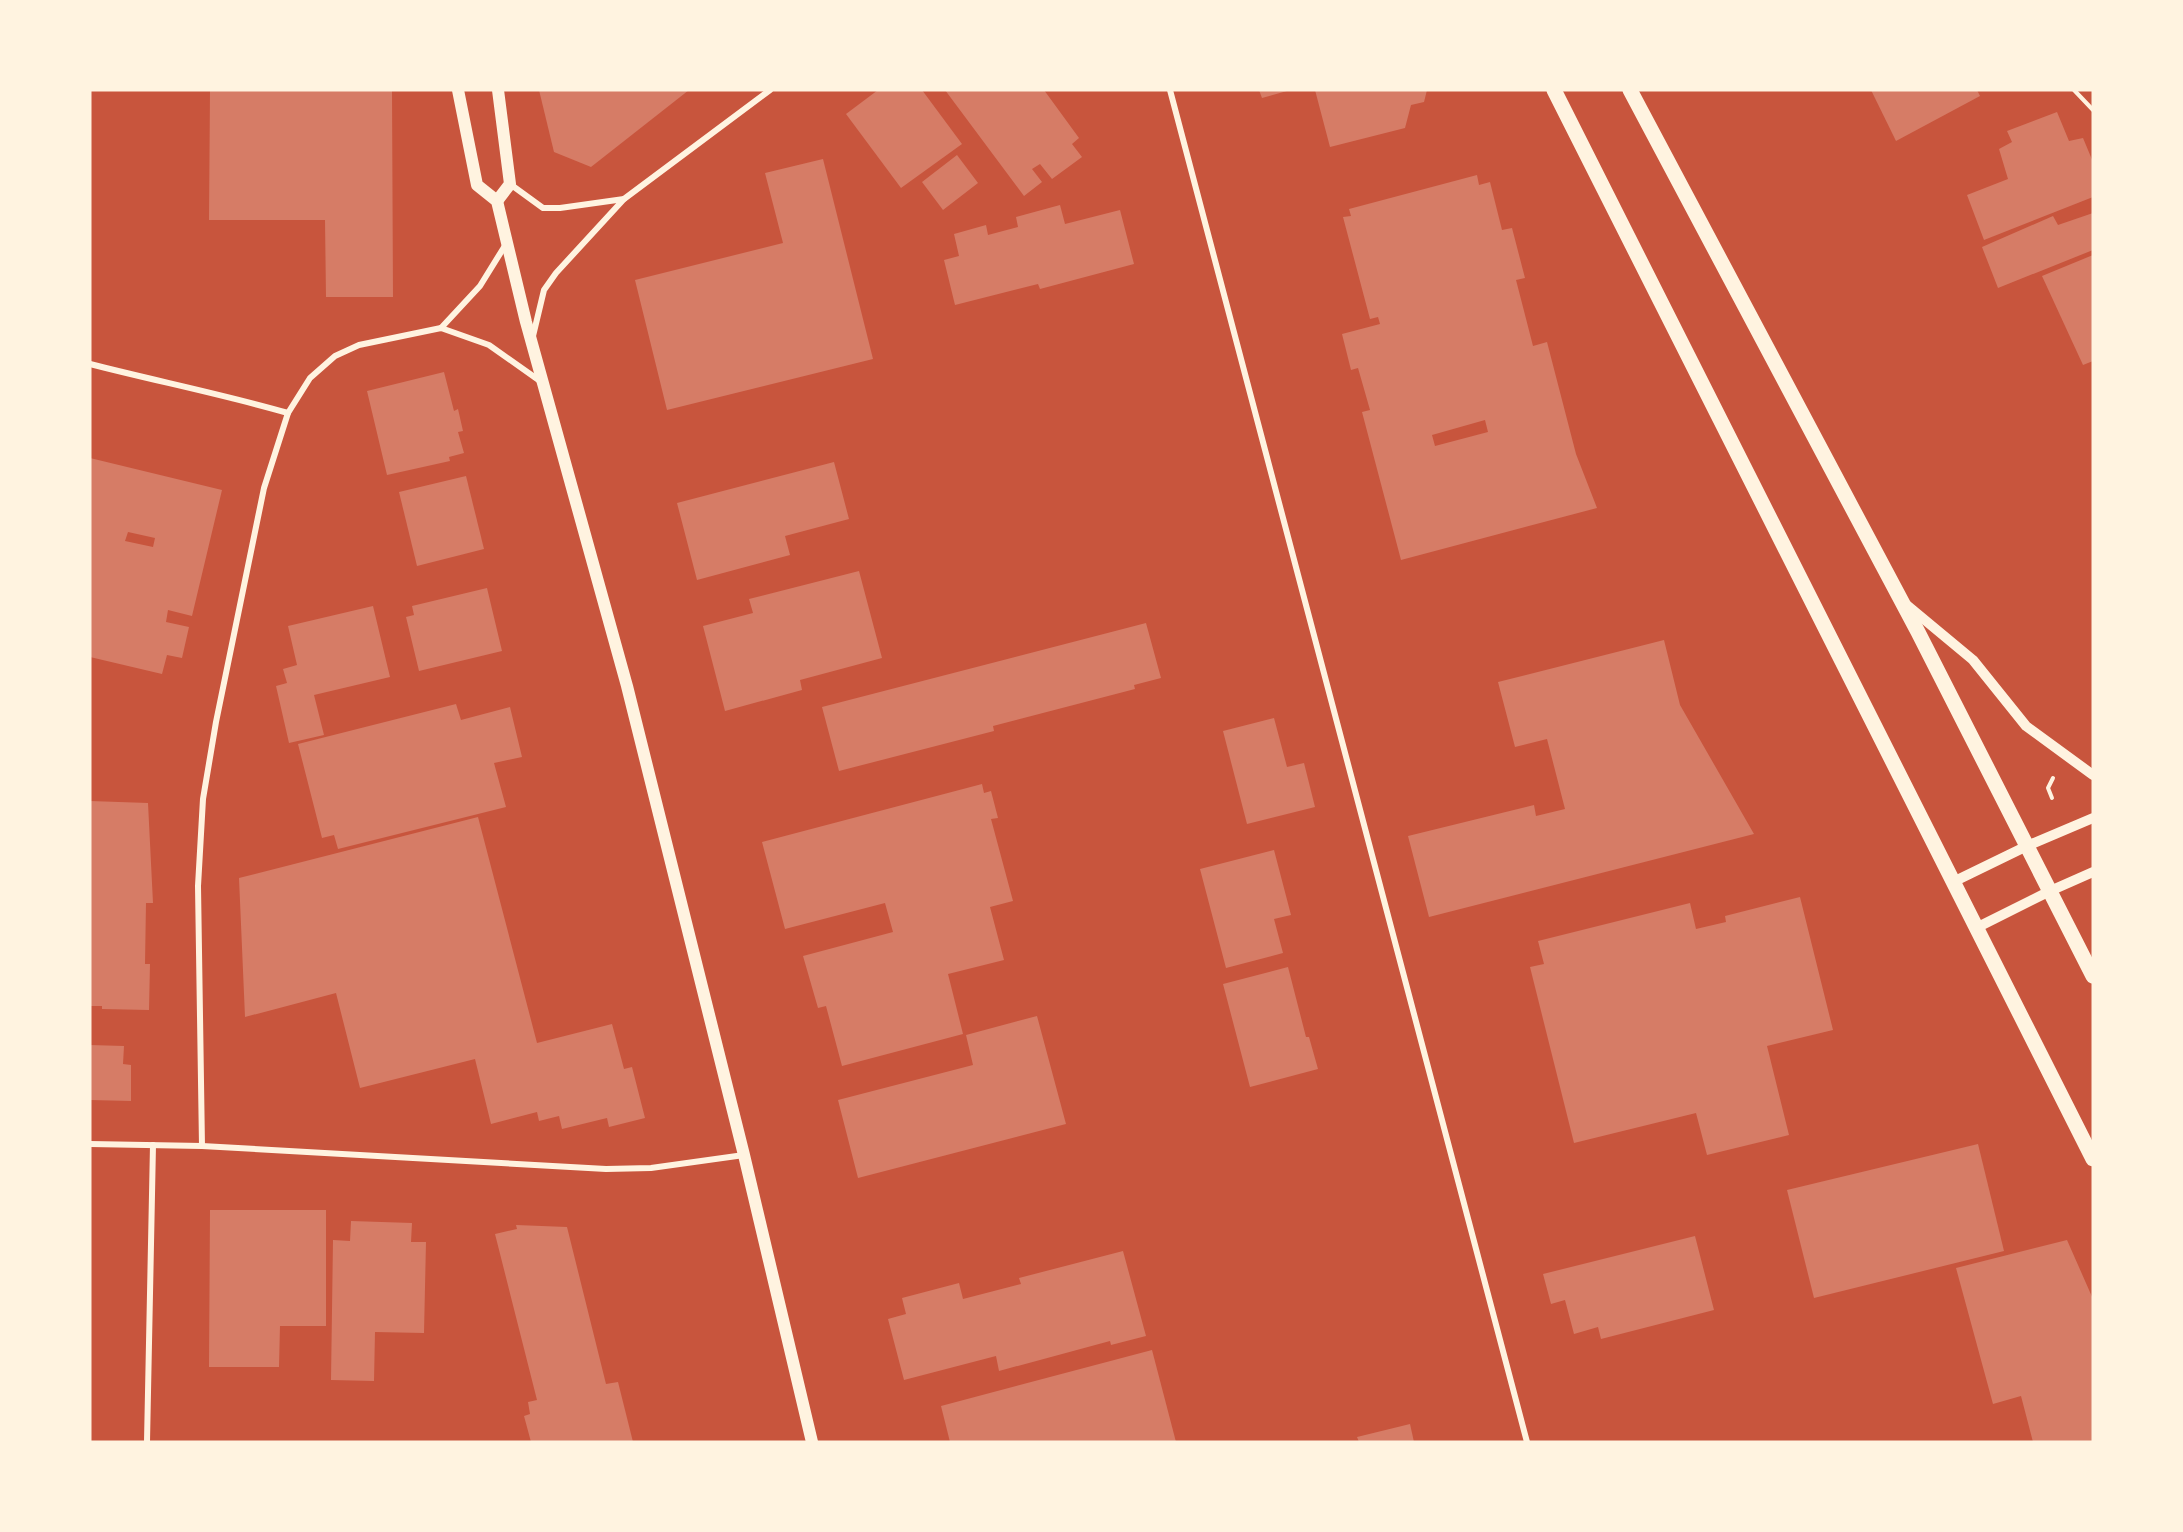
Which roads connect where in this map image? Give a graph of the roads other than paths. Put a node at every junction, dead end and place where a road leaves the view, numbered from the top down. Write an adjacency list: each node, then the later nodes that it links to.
1 (458, 90): 9 (main road)
2 (498, 90): 7 (main road)
3 (770, 90): 8 (street)
4 (1170, 90): 32 (street)
5 (1554, 90): 21 (main road)
6 (1630, 90): 16 (main road)
7 (510, 184): 8 (street); 9 (main road)
8 (624, 199): 12 (street)
9 (496, 201): 10 (main road)
10 (507, 242): 11 (street); 12 (main road)
11 (441, 328): 14 (street); 15 (street)
12 (532, 341): 14 (main road)
13 (90, 364): 15 (street)
14 (543, 383): 28 (main road)
15 (288, 412): 27 (street)
16 (1900, 600): 17 (street); 19 (main road)
17 (2093, 775)
18 (2093, 818): 19 (street)
19 (2027, 846): 21 (street); 22 (main road)
20 (2093, 872): 22 (street)
21 (1953, 882): 23 (main road)
22 (2050, 891): 23 (street); 24 (main road)
23 (1976, 928): 29 (main road)
24 (2093, 976)
25 (90, 1144): 26 (street)
26 (153, 1145): 27 (street); 30 (street)
27 (202, 1146): 28 (street)
28 (744, 1155): 31 (main road)
29 (2093, 1159)
30 (147, 1442)
31 (812, 1442)
32 (1527, 1442)

